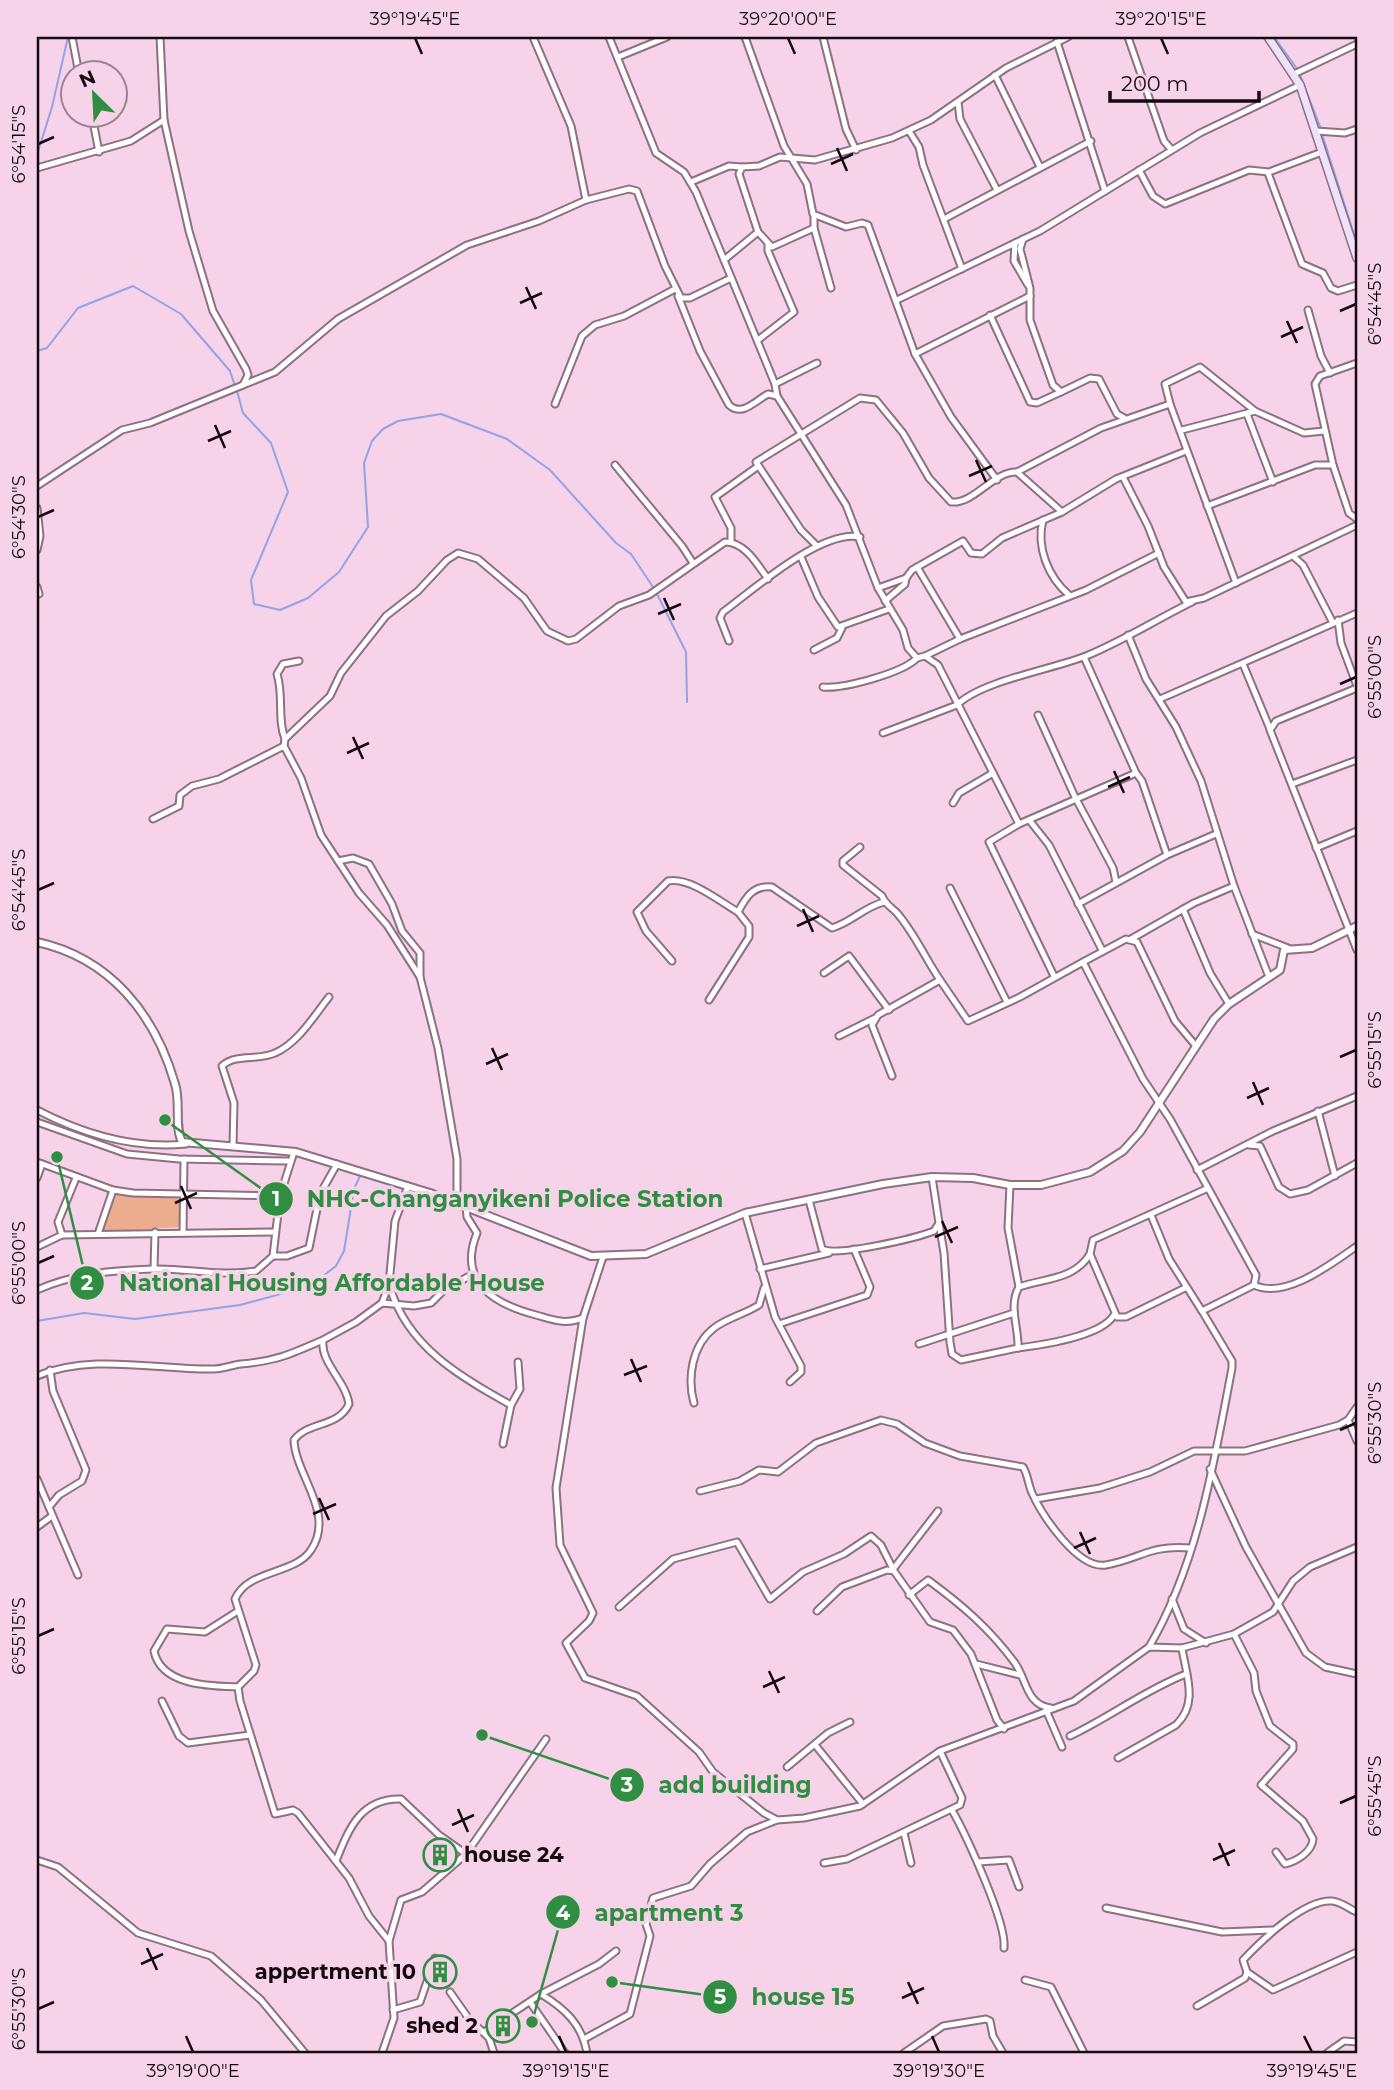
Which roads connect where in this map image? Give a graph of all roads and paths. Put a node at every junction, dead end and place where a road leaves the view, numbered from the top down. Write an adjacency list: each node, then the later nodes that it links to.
1 (72, 37): 14 (street)
2 (160, 37): 19 (street)
3 (533, 37): 40 (street)
4 (609, 37): 13 (street)
5 (667, 37): 13 (street)
6 (745, 37): 25 (street)
7 (824, 37): 27 (street)
8 (1068, 37): 11 (street)
9 (1128, 37): 26 (street)
10 (1268, 37): 15 (main road)
11 (1057, 42): 16 (street); 24 (street)
12 (1357, 44): 15 (street)
13 (618, 57): 37 (street)
14 (76, 60)
15 (1293, 74): 17 (main road)
16 (995, 75): 18 (street); 33 (street)
17 (1300, 85): 23 (main road); 26 (street)
18 (958, 102): 22 (street); 38 (street)
19 (164, 120): 28 (street); 68 (street)
20 (1357, 129): 23 (street)
21 (95, 130): 28 (street)
22 (909, 131): 27 (street); 42 (street)
23 (1315, 131): 29 (main road)
24 (1091, 141): 33 (street); 39 (street)
25 (784, 146): 30 (street); 31 (street)
26 (1171, 149): 35 (street)
27 (856, 150): 31 (street)
28 (99, 152): 34 (street)
29 (1322, 152): 35 (street); 48 (main road)
30 (780, 158): 31 (street); 32 (street)
31 (794, 160): 41 (street)
32 (742, 167): 37 (street); 44 (street)
33 (1040, 167): 38 (street)
34 (37, 168)
35 (1139, 170): 39 (street)
36 (1268, 173): 52 (street)
37 (691, 182): 49 (street)
38 (997, 190): 42 (street)
39 (1105, 191): 45 (street)
40 (586, 200): 55 (street); 68 (street)
41 (814, 217): 43 (street); 58 (street)
42 (944, 219): 50 (street)
43 (814, 228): 47 (street); 53 (street)
44 (758, 232): 47 (street); 49 (street)
45 (1023, 239): 46 (street); 54 (street)
46 (1015, 243): 50 (street); 54 (street)
47 (768, 245): 62 (street)
48 (1357, 258)
49 (724, 260): 51 (street)
50 (962, 269): 58 (street)
51 (731, 278): 57 (street); 62 (street)
52 (1357, 285)
53 (831, 288)
54 (1030, 288): 56 (street)
55 (676, 292): 57 (street); 59 (street); 71 (street)
56 (1030, 296): 61 (street); 69 (street)
57 (688, 299): 59 (street)
58 (897, 300): 63 (street)
59 (685, 309): 70 (street)
60 (1308, 310): 66 (street)
61 (990, 315): 63 (street); 69 (street)
62 (758, 340): 67 (street)
63 (915, 354): 85 (street)
64 (817, 363): 67 (street)
65 (1357, 363): 66 (street)
66 (1330, 373): 77 (street)
67 (775, 384): 70 (street)
68 (243, 385): 87 (street)
69 (1061, 392): 75 (street)
70 (776, 396): 78 (street)
71 (555, 404)
72 (1170, 404): 73 (street); 75 (street); 76 (street)
73 (1255, 411): 74 (street); 77 (street)
74 (1247, 414): 76 (street); 86 (street)
75 (1124, 418): 83 (street)
76 (1182, 430): 79 (street)
77 (1324, 431): 81 (street)
78 (800, 434): 80 (street); 85 (street); 94 (street)
79 (1186, 451): 84 (street); 88 (street)
80 (756, 465): 98 (street); 99 (street)
81 (1333, 465): 86 (street); 91 (street)
82 (615, 466): 105 (street)
83 (1017, 472): 85 (street); 90 (street)
84 (1123, 477): 90 (street); 102 (street)
85 (997, 480)
86 (1273, 482): 88 (street)
87 (37, 485)
88 (1207, 506): 108 (street)
89 (37, 508): 100 (street)
90 (1062, 512): 92 (street)
91 (1349, 513): 93 (street); 95 (street)
92 (1043, 520): 107 (street); 117 (street)
93 (1357, 522): 95 (street)
94 (857, 530): 96 (street); 97 (street)
95 (1348, 530): 101 (street)
96 (850, 535): 97 (street); 99 (street)
97 (860, 537): 115 (street)
98 (731, 542): 105 (street); 110 (street)
99 (817, 546): 103 (street)
100 (37, 550)
101 (1306, 551): 104 (street); 106 (street)
102 (1159, 553): 117 (street); 119 (street)
103 (801, 557): 110 (street); 123 (street)
104 (1294, 557): 106 (street); 109 (street)
105 (692, 563): 140 (street)
106 (1303, 565): 122 (street)
107 (917, 567): 111 (street); 112 (street)
108 (1232, 570): 109 (street); 113 (street)
109 (1246, 578): 113 (street)
110 (768, 579): 126 (street)
111 (907, 579): 112 (street); 115 (street); 118 (street)
112 (924, 579): 125 (street)
113 (1236, 583): 119 (street)
114 (37, 587): 116 (street)
115 (878, 588): 118 (street)
116 (39, 594)
117 (1069, 595): 125 (street)
118 (885, 601): 120 (street)
119 (1192, 602): 124 (street)
120 (889, 609): 123 (street); 130 (street)
121 (1357, 613): 122 (street)
122 (1335, 621): 132 (street); 133 (street)
123 (842, 628): 127 (street)
124 (1128, 635): 129 (street); 135 (street)
125 (960, 639): 128 (street)
126 (729, 641)
127 (814, 650)
128 (925, 656): 130 (street); 136 (street)
129 (1084, 656): 136 (street); 143 (street)
130 (917, 658): 134 (street)
131 (299, 661): 140 (street)
132 (1243, 664): 135 (street); 138 (street)
133 (1357, 687): 138 (street)
134 (823, 688)
135 (1160, 699): 151 (street)
136 (957, 705): 139 (street); 142 (street)
137 (1038, 715): 145 (street)
138 (1270, 730): 144 (street)
139 (883, 733)
140 (285, 743): 147 (street); 155 (street)
141 (1357, 761): 144 (street)
142 (993, 773): 146 (street); 149 (street)
143 (1136, 773): 145 (street); 154 (street)
144 (1292, 784): 153 (street)
145 (1075, 797): 148 (street); 156 (street)
146 (953, 803)
147 (153, 819)
148 (1030, 821): 149 (street); 160 (street)
149 (1019, 824): 173 (street)
150 (1357, 831): 153 (street)
151 (1216, 834): 154 (street); 157 (street)
152 (860, 847): 159 (street)
153 (1317, 848): 163 (street)
154 (1167, 855): 156 (street)
155 (338, 861): 174 (street); 174 (street)
156 (1116, 882): 160 (street)
157 (1234, 886): 161 (street); 164 (street)
158 (950, 888): 179 (street)
159 (884, 902): 162 (street); 176 (street)
160 (1078, 904): 168 (street)
161 (1182, 909): 165 (street); 180 (street)
162 (738, 912): 170 (street); 178 (street)
163 (1354, 928): 167 (street); 169 (street)
164 (1252, 934): 167 (street); 175 (street)
165 (1130, 939): 168 (street); 184 (street)
166 (37, 942): 191 (street)
167 (1288, 948): 175 (street)
168 (1102, 950): 171 (street)
169 (1357, 950)
170 (672, 961)
171 (1083, 962): 173 (street); 187 (street)
172 (824, 973): 181 (street)
173 (1054, 976): 179 (street)
174 (420, 977): 212 (street)
175 (1269, 977): 180 (street)
176 (940, 980): 179 (street); 181 (street)
177 (329, 997): 193 (street)
178 (709, 1000)
179 (1007, 1002)
180 (1228, 1004): 184 (street)
181 (889, 1010): 182 (street)
182 (875, 1018): 183 (street); 185 (street)
183 (839, 1036)
184 (1196, 1046): 187 (street)
185 (892, 1076)
186 (1357, 1096): 189 (street)
187 (1160, 1102): 200 (street); 205 (street)
188 (37, 1110): 191 (street)
189 (1318, 1111): 192 (street); 202 (street)
190 (37, 1122): 195 (street)
191 (186, 1144): 193 (street)
192 (1248, 1145): 200 (street); 202 (street)
193 (233, 1146): 194 (street)
194 (293, 1152): 196 (street); 199 (street)
195 (184, 1159): 196 (street); 209 (street)
196 (288, 1161): 210 (street)
197 (39, 1163): 203 (street); 204 (street)
198 (1357, 1163): 202 (street)
199 (337, 1164): 206 (street); 227 (street)
200 (1198, 1170): 207 (street)
201 (932, 1177): 205 (street); 211 (street); 216 (street)
202 (1335, 1177)
203 (37, 1178)
204 (76, 1178): 208 (street); 221 (street)
205 (1010, 1185): 235 (street)
206 (408, 1186): 212 (street); 232 (street)
207 (1206, 1189): 215 (street); 233 (street)
208 (113, 1190): 209 (street); 220 (street)
209 (183, 1196): 210 (street); 219 (street)
210 (280, 1196): 218 (street)
211 (809, 1200): 214 (street); 225 (street)
212 (457, 1203): 213 (street)
213 (466, 1206): 228 (street); 231 (street)
214 (745, 1213): 228 (street); 230 (street)
215 (1151, 1214): 226 (street); 236 (street)
216 (939, 1223): 224 (street); 245 (street)
217 (155, 1232): 219 (street); 220 (street); 229 (street)
218 (274, 1232): 219 (street); 227 (street)
219 (183, 1233)
220 (98, 1234): 221 (street)
221 (62, 1235): 223 (street)
222 (1357, 1246): 233 (street)
223 (37, 1247)
224 (854, 1249): 225 (street); 244 (street)
225 (829, 1253): 230 (street)
226 (1090, 1254): 235 (street); 242 (street)
227 (273, 1256): 229 (street)
228 (603, 1257): 243 (street)
229 (154, 1269): 237 (street)
230 (760, 1269): 234 (street)
231 (473, 1274): 239 (street); 243 (street)
232 (389, 1284): 238 (street); 239 (street)
233 (1254, 1284): 240 (street)
234 (765, 1287): 244 (street); 253 (street)
235 (1019, 1287): 241 (street)
236 (1185, 1288): 240 (street); 242 (street)
237 (37, 1290)
238 (382, 1303): 239 (street); 246 (street)
239 (395, 1303): 254 (street)
240 (1202, 1311): 259 (street)
241 (1014, 1313): 245 (street); 248 (street)
242 (1114, 1315): 248 (street)
243 (583, 1318): 301 (street)
244 (779, 1324): 252 (street)
245 (948, 1334): 247 (street); 248 (street)
246 (323, 1340): 250 (street); 276 (street)
247 (919, 1344)
248 (1018, 1349)
249 (518, 1362): 254 (street)
250 (50, 1370): 251 (street); 264 (street)
251 (37, 1376)
252 (790, 1382)
253 (694, 1403)
254 (511, 1405): 258 (street)
255 (1357, 1407): 256 (street)
256 (1348, 1419): 257 (street); 259 (street)
257 (1357, 1441)
258 (503, 1444)
259 (1214, 1452): 260 (street); 263 (street)
260 (1210, 1469): 269 (street); 274 (street)
261 (37, 1479): 264 (street)
262 (701, 1491): 263 (street)
263 (1036, 1499): 269 (street)
264 (49, 1507): 266 (street)
265 (938, 1511): 270 (street)
266 (52, 1516): 267 (street); 271 (street)
267 (37, 1527)
268 (1357, 1547): 274 (street)
269 (1190, 1549): 273 (street)
270 (894, 1570): 272 (street); 275 (street); 277 (street)
271 (78, 1574)
272 (909, 1595): 282 (street); 285 (street)
273 (1172, 1599): 279 (street); 280 (street)
274 (1280, 1605): 278 (street); 284 (street)
275 (619, 1607)
276 (238, 1611): 286 (street); 286 (street)
277 (817, 1611)
278 (1234, 1634): 279 (street); 303 (street)
279 (1206, 1643): 281 (street)
280 (1149, 1647): 281 (street); 288 (street)
281 (1182, 1648): 283 (street)
282 (976, 1664): 285 (street); 290 (street)
283 (1186, 1674): 292 (street); 297 (street)
284 (1357, 1674)
285 (1022, 1676): 288 (street)
286 (238, 1686): 291 (street)
287 (162, 1701): 291 (street)
288 (1048, 1709): 290 (street); 295 (street)
289 (850, 1721): 294 (street)
290 (1004, 1729): 296 (street)
291 (250, 1735): 306 (street)
292 (1070, 1736)
293 (547, 1738): 304 (street)
294 (816, 1746): 298 (street); 299 (street)
295 (1062, 1747)
296 (940, 1751): 299 (street); 300 (street)
297 (1118, 1758)
298 (788, 1767)
299 (863, 1804): 301 (street)
300 (952, 1810): 302 (street); 307 (street)
301 (777, 1820): 327 (street)
302 (904, 1833): 308 (street); 309 (street)
303 (1276, 1853)
304 (466, 1854): 306 (street); 314 (street)
305 (37, 1860): 329 (street)
306 (336, 1861): 314 (street)
307 (978, 1862): 310 (street); 315 (street)
308 (824, 1863)
309 (911, 1863)
310 (1019, 1887)
311 (1106, 1908): 313 (street)
312 (1357, 1912): 313 (street)
313 (1273, 1930): 319 (street)
314 (389, 1941): 325 (street)
315 (1004, 1948)
316 (615, 1951): 322 (street)
317 (1357, 1952): 319 (street)
318 (435, 1958): 325 (street)
319 (1247, 1972): 324 (street)
320 (1025, 1980): 337 (street)
321 (450, 1992): 326 (street)
322 (541, 1994): 323 (street); 327 (street)
323 (530, 2002): 326 (street); 332 (street)
324 (1197, 2006)
325 (393, 2010): 330 (street)
326 (484, 2032): 331 (street)
327 (583, 2039): 334 (street)
328 (1357, 2042): 338 (street)
329 (305, 2053)
330 (382, 2053)
331 (494, 2053)
332 (565, 2053)
333 (577, 2053): 334 (street)
334 (586, 2053)
335 (904, 2053): 336 (street)
336 (1003, 2053)
337 (1084, 2053)
338 (1327, 2053)

